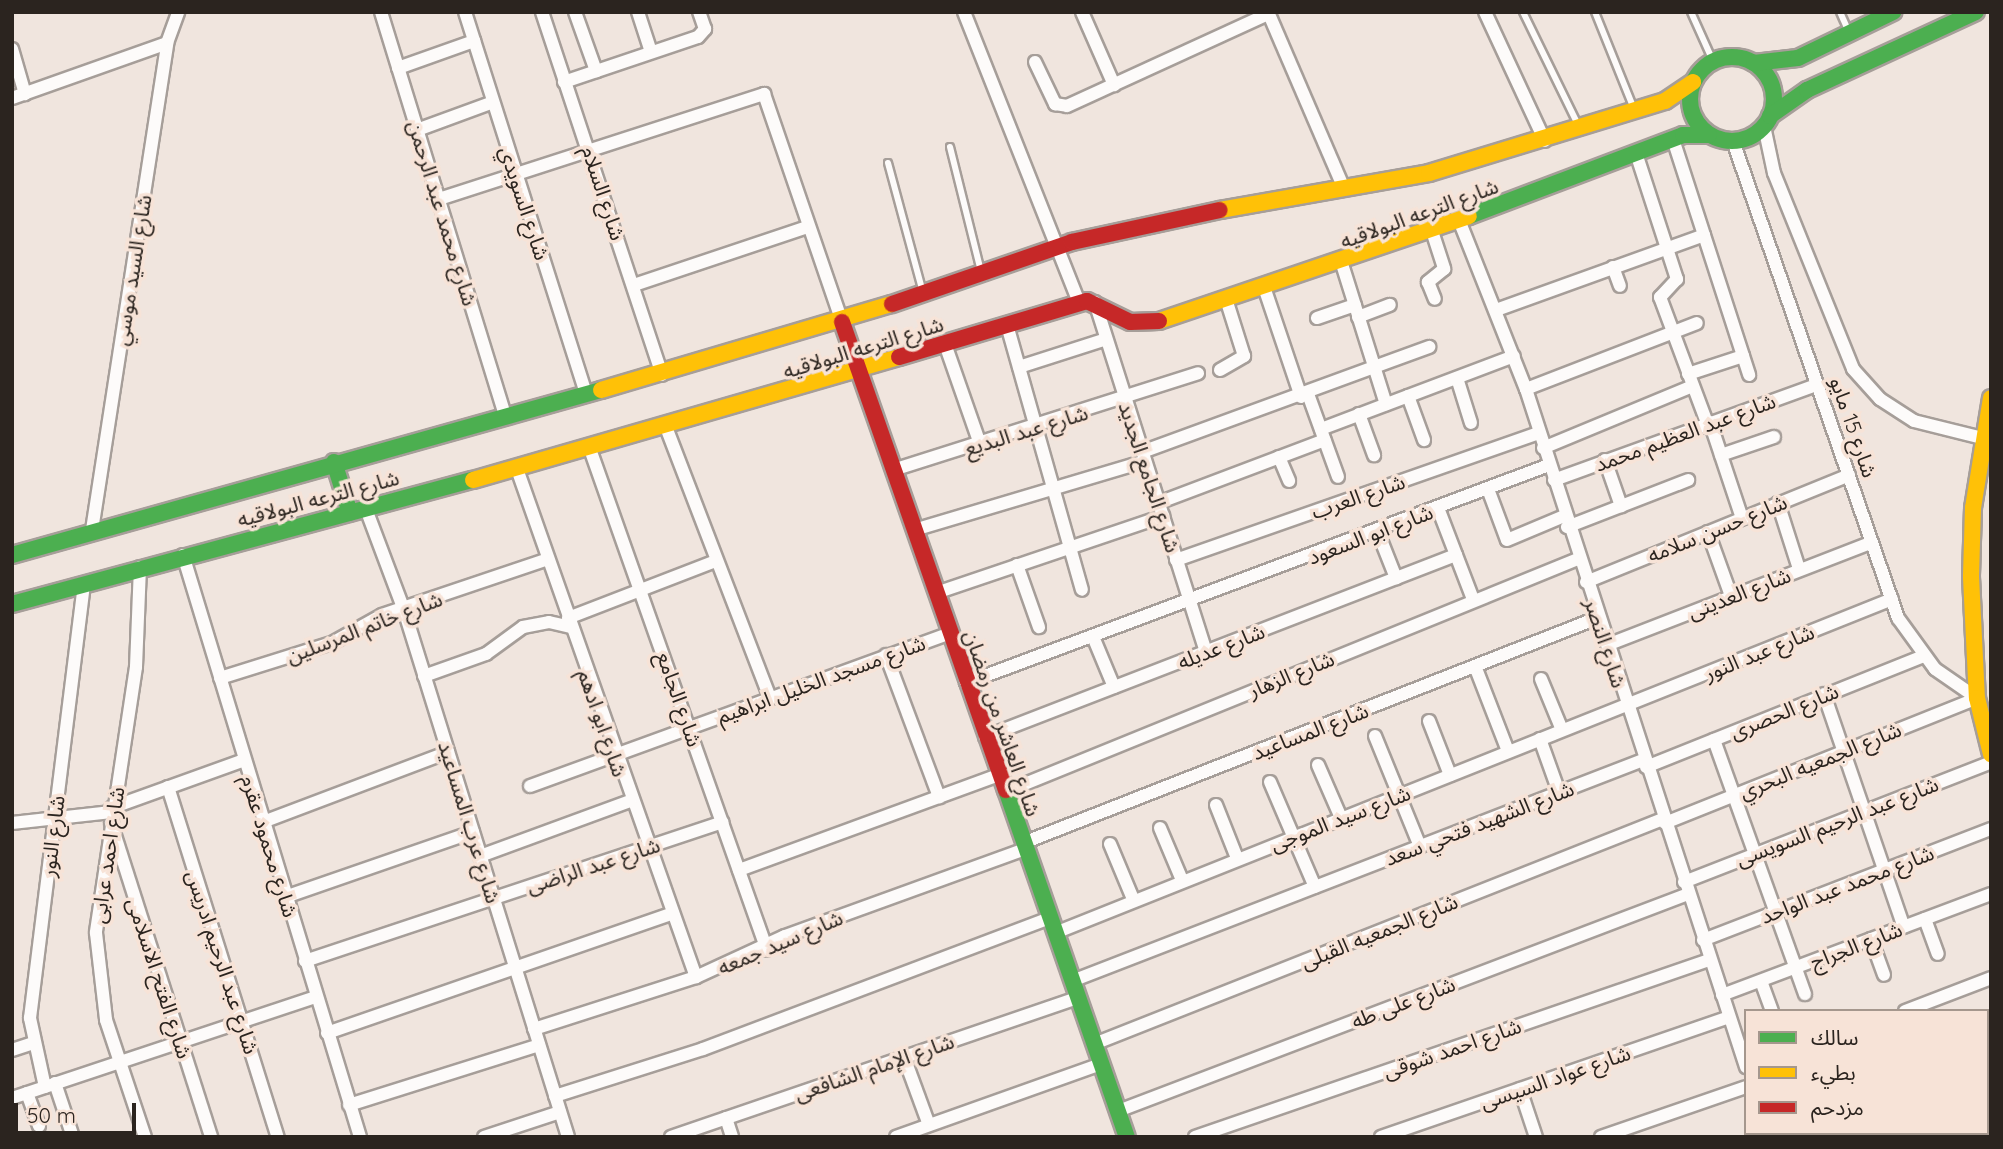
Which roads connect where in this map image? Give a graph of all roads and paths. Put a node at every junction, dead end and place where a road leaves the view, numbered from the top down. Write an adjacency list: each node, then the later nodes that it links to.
1 (178, 12): 20 (street, شارع السيد موسي)
2 (381, 12): 26 (street, شارع محمد عبد الرحمن)
3 (464, 12): 19 (street, شارع السويدي)
4 (542, 12): 28 (street, شارع السلام)
5 (575, 12): 27 (street)
6 (638, 12): 22 (street)
7 (699, 12): 22 (street)
8 (964, 12): 53 (street, شارع الجامع الجديد)
9 (1082, 12): 30 (street)
10 (1485, 12): 40 (street)
11 (1523, 12): 37 (lane)
12 (1595, 12): 34 (lane)
13 (1691, 12): 23 (lane)
14 (1840, 12): 18 (lane)
15 (1893, 12): 18 (street)
16 (1976, 12): 35 (street)
17 (1268, 13): 30 (street); 47 (street)
18 (1850, 33): 25 (street)
19 (474, 41): 26 (street); 33 (street, شارع السويدي)
20 (167, 43): 31 (street); 132 (street, شارع السيد موسي)
21 (12, 49): 31 (street)
22 (651, 52): 27 (street)
23 (1713, 61): 25 (street); 29 (street)
24 (1035, 62): 30 (street)
25 (1754, 63): 35 (street)
26 (398, 68): 36 (street, شارع محمد عبد الرحمن)
27 (596, 71): 28 (street)
28 (564, 82): 43 (street, شارع السلام)
29 (1693, 82): 34 (street, شارع الترعه البولاقيه); 38 (street)
30 (1114, 85)
31 (25, 93): 32 (street)
32 (12, 98)
33 (493, 102): 36 (street); 46 (street, شارع السويدي)
34 (1635, 111): 37 (street, شارع الترعه البولاقيه)
35 (1767, 121): 41 (street); 104 (street, شارع 15 مايو)
36 (417, 130): 48 (street, شارع محمد عبد الرحمن)
37 (1580, 130): 40 (street, شارع الترعه البولاقيه)
38 (1709, 135): 39 (street, شارع الترعه البولاقيه); 41 (street)
39 (1673, 139): 44 (street, شارع الترعه البولاقيه); 52 (street)
40 (1545, 141): 47 (street, شارع الترعه البولاقيه)
41 (1732, 141): 87 (street, شارع 15 مايو)
42 (950, 147): 57 (lane)
43 (590, 149): 46 (street); 50 (street); 58 (street, شارع السلام)
44 (1636, 153): 49 (street, شارع الترعه البولاقيه); 54 (street)
45 (888, 163): 61 (lane)
46 (516, 174): 48 (street); 89 (street, شارع السويدي)
47 (1342, 184): 53 (street, شارع الترعه البولاقيه)
48 (439, 199): 95 (street, شارع محمد عبد الرحمن)
49 (1459, 220): 51 (street, شارع الترعه البولاقيه); 66 (street, شارع النصر)
50 (807, 227): 58 (street); 69 (street)
51 (1432, 230): 55 (street, شارع الترعه البولاقيه); 63 (street)
52 (1704, 235): 54 (street); 77 (street)
53 (1059, 246): 57 (street, شارع الترعه البولاقيه); 64 (street, شارع الجامع الجديد)
54 (1668, 248): 56 (street); 72 (street)
55 (1342, 264): 60 (street, شارع الترعه البولاقيه); 67 (street)
56 (1614, 267): 59 (street); 66 (street)
57 (981, 274): 61 (street, شارع الترعه البولاقيه)
58 (634, 285): 83 (street, شارع السلام)
59 (1620, 286)
60 (1264, 287): 62 (street, شارع الترعه البولاقيه); 90 (street)
61 (923, 294): 69 (street, شارع الترعه البولاقيه)
62 (1226, 299): 64 (street, شارع الترعه البولاقيه); 80 (street)
63 (1434, 299)
64 (1087, 301): 71 (street, شارع الترعه البولاقيه); 73 (street, شارع الجامع الجديد)
65 (1390, 304): 67 (street)
66 (1499, 309): 76 (street, شارع النصر)
67 (1357, 311): 68 (street); 79 (street)
68 (1317, 318)
69 (842, 322): 81 (street, شارع العاشر من رمضان); 83 (street, شارع الترعه البولاقيه)
70 (1697, 323): 72 (street)
71 (1007, 325): 74 (street, شارع الترعه البولاقيه); 78 (street)
72 (1673, 332): 86 (street); 88 (street)
73 (1106, 339): 78 (street); 93 (street, شارع الجامع الجديد)
74 (945, 344): 81 (street, شارع الترعه البولاقيه); 106 (street)
75 (1429, 347): 79 (street)
76 (1514, 356): 85 (street); 88 (street, شارع النصر)
77 (1743, 356): 84 (street); 86 (street)
78 (1019, 367): 100 (street)
79 (1374, 369): 90 (street); 94 (street)
80 (1220, 370)
81 (859, 373): 99 (street, شارع الترعه البولاقيه); 117 (street, شارع العاشر من رمضان)
82 (1198, 373): 93 (street, شارع عبد البديع)
83 (662, 375): 89 (street, شارع الترعه البولاقيه)
84 (1749, 375)
85 (1457, 378): 91 (street); 98 (street)
86 (1691, 380): 97 (street); 107 (street)
87 (1817, 385): 97 (street, شارع عبد العظيم محمد); 118 (street, شارع 15 مايو)
88 (1526, 390): 101 (street, شارع النصر)
89 (586, 394): 95 (street, شارع الترعه البولاقيه)
90 (1305, 396): 102 (street); 111 (street)
91 (1408, 396): 94 (street); 105 (street)
92 (1991, 398): 104 (street)
93 (1125, 400): 100 (street, شارع عبد البديع); 111 (street, شارع الجامع الجديد)
94 (1386, 404): 96 (street)
95 (505, 414): 114 (street, شارع الترعه البولاقيه)
96 (1360, 414): 102 (street); 109 (street)
97 (1708, 422): 110 (street); 113 (street, شارع عبد العظيم محمد)
98 (1471, 423)
99 (666, 427): 108 (street, شارع الترعه البولاقيه); 144 (street)
100 (1036, 427): 106 (street, شارع عبد البديع); 123 (street)
101 (1539, 433): 107 (street, شارع النصر); 143 (street, شارع العرب)
102 (1323, 434): 112 (street); 119 (street)
103 (1774, 436): 110 (street)
104 (1982, 438): 177 (street)
105 (1424, 440)
106 (980, 444): 117 (street, شارع عبد البديع)
107 (1543, 448): 115 (street, شارع النصر)
108 (590, 449): 116 (street, شارع الترعه البولاقيه); 151 (street, شارع الجامع)
109 (1374, 455)
110 (1721, 455): 130 (street)
111 (1143, 457): 123 (street); 128 (street, شارع الجامع الجديد)
112 (1279, 457): 122 (street); 128 (street)
113 (1605, 460): 120 (street, شارع عبد العظيم محمد); 126 (street)
114 (334, 462): 129 (street); 132 (street, شارع الترعه البولاقيه)
115 (1549, 465): 120 (street, شارع النصر); 124 (street, شارع ابو السعود)
116 (516, 466): 129 (street, شارع الترعه البولاقيه); 141 (street, شارع ابو ادهم)
117 (893, 470): 133 (street, شارع العاشر من رمضان)
118 (1849, 475): 125 (street, شارع حسن سلامه); 136 (street, شارع 15 مايو)
119 (1338, 477)
120 (1554, 480): 131 (street, شارع النصر)
121 (1688, 480): 126 (street)
122 (1289, 481)
123 (1053, 487): 133 (street); 137 (street)
124 (1488, 489): 127 (street, شارع ابو السعود); 131 (street)
125 (1778, 503): 130 (street, شارع حسن سلامه); 147 (street)
126 (1621, 506): 131 (street)
127 (1438, 508): 134 (street, شارع ابو السعود); 140 (street)
128 (1161, 510): 137 (street); 143 (street, شارع الجامع الجديد)
129 (358, 511): 139 (street, شارع الترعه البولاقيه); 159 (street, شارع عرب المساعيد)
130 (1742, 518): 135 (street, شارع حسن سلامه)
131 (1566, 521): 142 (street, شارع النصر)
132 (92, 530): 138 (street, شارع الترعه البولاقيه)
133 (914, 530): 153 (street, شارع العاشر من رمضان)
134 (1377, 530): 148 (street); 158 (street, شارع ابو السعود)
135 (1708, 532): 149 (street, شارع حسن سلامه); 154 (street)
136 (1872, 542): 147 (street, شارع العدينى); 156 (street, شارع 15 مايو)
137 (1070, 547): 145 (street); 152 (street)
138 (12, 555)
139 (183, 555): 146 (street, شارع الترعه البولاقيه); 171 (street, شارع محمود عقرم)
140 (1456, 555): 148 (street, شارع عديله); 155 (street)
141 (548, 559): 159 (street, شارع خاتم المرسلين); 161 (street, شارع ابو ادهم)
142 (1578, 559): 149 (street, شارع النصر); 155 (street, شارع الزهار)
143 (1176, 560): 158 (street, شارع الجامع الجديد)
144 (716, 561): 151 (street); 176 (street)
145 (1017, 565): 153 (street); 162 (street)
146 (141, 567): 150 (street, شارع الترعه البولاقيه); 208 (street, شارع احمد عرابى)
147 (1799, 569): 154 (street, شارع العدينى)
148 (1396, 578): 166 (street, شارع عديله)
149 (1586, 582): 160 (street, شارع النصر)
150 (84, 583): 157 (street, شارع الترعه البولاقيه); 210 (street, شارع النور)
151 (641, 587): 161 (street); 180 (street, شارع الجامع)
152 (1082, 590)
153 (936, 593): 163 (street, شارع العاشر من رمضان)
154 (1731, 596): 165 (street, شارع العدينى)
155 (1473, 599): 200 (street, شارع الزهار)
156 (1892, 599): 168 (street, شارع 15 مايو); 178 (street, شارع عبد النور)
157 (12, 604)
158 (1191, 604): 164 (street, شارع ابو السعود); 166 (street, شارع الجامع الجديد)
159 (404, 610): 170 (street, شارع عرب المساعيد); 171 (street, شارع خاتم المرسلين)
160 (1597, 618): 165 (street, شارع النصر); 169 (street, شارع المساعيد)
161 (569, 622): 170 (street); 190 (street, شارع ابو ادهم)
162 (1039, 627)
163 (950, 633): 167 (street, شارع مسجد الخليل ابراهيم); 173 (street, شارع العاشر من رمضان)
164 (1094, 639): 173 (street, شارع ابو السعود); 174 (street)
165 (1607, 645): 178 (street, شارع النصر)
166 (1206, 652): 174 (street, شارع عديله)
167 (886, 656): 176 (street, شارع مسجد الخليل ابراهيم); 204 (street)
168 (1923, 656): 175 (street, شارع الحصرى); 177 (street, شارع 15 مايو)
169 (1475, 666): 187 (street); 221 (street, شارع المساعيد)
170 (424, 676): 188 (street, شارع عرب المساعيد)
171 (219, 678): 191 (street, شارع محمود عقرم)
172 (1541, 679): 181 (street)
173 (966, 683): 183 (street, شارع العاشر من رمضان)
174 (1114, 687): 183 (street, شارع عديله)
175 (1824, 694): 185 (street, شارع الحصرى); 186 (street)
176 (770, 698): 180 (street, شارع مسجد الخليل ابراهيم)
177 (1977, 698): 186 (street, شارع الجمعيه البحري); 189 (street)
178 (1626, 705): 181 (street, شارع سيد الموجى); 193 (street, شارع النصر)
179 (1429, 720): 196 (street)
180 (689, 727): 190 (street, شارع مسجد الخليل ابراهيم); 213 (street, شارع الجامع)
181 (1562, 730): 184 (street, شارع سيد الموجى)
182 (1375, 736): 202 (street)
183 (985, 737): 195 (street, شارع العاشر من رمضان)
184 (1540, 739): 187 (street, شارع سيد الموجى); 201 (street)
185 (1714, 740): 193 (street, شارع الحصرى); 203 (street)
186 (1843, 750): 203 (street, شارع الجمعيه البحري); 207 (street)
187 (1508, 751): 196 (street, شارع سيد الموجى)
188 (448, 752): 212 (street); 217 (street, شارع عرب المساعيد)
189 (1991, 754)
190 (615, 758): 198 (street, شارع مسجد الخليل ابراهيم); 205 (street, شارع ابو ادهم)
191 (244, 760): 199 (street); 212 (street, شارع محمود عقرم)
192 (1991, 762): 207 (street, شارع عبد الرحيم السويسى)
193 (1645, 764): 201 (street, شارع الشهيد فتحي سعد); 211 (street, شارع النصر)
194 (1318, 765): 209 (street)
195 (999, 775): 200 (street, شارع العاشر من رمضان); 204 (street)
196 (1450, 775): 202 (street, شارع سيد الموجى)
197 (1270, 782): 218 (street)
198 (530, 786)
199 (168, 787): 208 (street); 260 (street, شارع عبد الرحيم ادريس)
200 (1005, 792): 221 (street, شارع العاشر من رمضان)
201 (1559, 792): 222 (street, شارع الشهيد فتحي سعد)
202 (1399, 794): 209 (street, شارع سيد الموجى); 222 (street)
203 (1734, 794): 211 (street, شارع الجمعيه البحري); 223 (street)
204 (939, 797): 227 (street)
205 (630, 801): 220 (street, شارع ابو ادهم); 224 (street)
206 (1216, 805): 225 (street)
207 (1864, 810): 223 (street, شارع عبد الرحيم السويسى); 226 (street)
208 (111, 813): 210 (street); 263 (street, شارع الفتح الاسلامى); 269 (street, شارع احمد عرابى)
209 (1340, 818): 218 (street, شارع سيد الموجى)
210 (53, 820): 214 (street); 264 (street, شارع النور)
211 (1664, 821): 230 (street, شارع النصر); 265 (street, شارع الجمعيه القبلى)
212 (263, 822): 232 (street, شارع محمود عقرم)
213 (722, 822): 220 (street, شارع عبد الراضى); 227 (street, شارع الجامع)
214 (12, 823)
215 (1160, 828): 228 (street)
216 (1991, 828): 226 (street, شارع محمد عبد الواحد)
217 (473, 832): 224 (street, شارع عرب المساعيد); 232 (street)
218 (1293, 836): 225 (street, شارع سيد الموجى); 229 (street)
219 (1110, 844): 234 (street)
220 (648, 846): 233 (street, شارع عبد الراضى); 236 (street, شارع ابو ادهم)
221 (1024, 846): 238 (street, شارع العاشر من رمضان); 242 (street, شارع سيد جمعه)
222 (1420, 846): 229 (street, شارع الشهيد فتحي سعد)
223 (1754, 854): 230 (street, شارع عبد الرحيم السويسى); 235 (street)
224 (480, 856): 233 (street, شارع عرب المساعيد)
225 (1237, 859): 228 (street, شارع سيد الموجى)
226 (1884, 868): 235 (street, شارع محمد عبد الواحد); 239 (street)
227 (739, 870): 242 (street, شارع الجامع)
228 (1182, 880): 234 (street, شارع سيد الموجى)
229 (1315, 887): 251 (street, شارع الشهيد فتحي سعد)
230 (1686, 888): 241 (street, شارع النصر); 279 (street, شارع على طه)
231 (1991, 894): 237 (street, شارع الجراج)
232 (285, 897): 245 (street, شارع محمود عقرم)
233 (494, 898): 245 (street, شارع عبد الراضى); 246 (street, شارع عرب المساعيد)
234 (1133, 899): 238 (street, شارع سيد الموجى)
235 (1775, 911): 241 (street, شارع محمد عبد الواحد); 247 (street)
236 (673, 913): 246 (street); 249 (street, شارع ابو ادهم)
237 (1924, 919): 239 (street, شارع الجراج); 243 (street)
238 (1052, 925): 251 (street, شارع العاشر من رمضان); 276 (street, شارع سيد الموجى)
239 (1904, 927): 240 (street, شارع الجراج)
240 (1871, 939): 247 (street, شارع الجراج); 248 (street)
241 (1703, 940): 244 (street, شارع النصر)
242 (766, 950): 249 (street, شارع سيد جمعه)
243 (1938, 954)
244 (1709, 960): 254 (street, شارع النصر); 295 (street, شارع احمد شوقى)
245 (305, 961): 255 (street, شارع محمود عقرم)
246 (515, 967): 261 (street, شارع عرب المساعيد); 262 (street)
247 (1795, 968): 252 (street, شارع الجراج); 253 (street)
248 (1884, 975)
249 (696, 977): 261 (street, شارع سيد جمعه)
250 (1991, 978): 258 (street)
251 (1072, 981): 256 (street, شارع العاشر من رمضان)
252 (1761, 981): 254 (street, شارع الجراج); 257 (street)
253 (1805, 994)
254 (1722, 995): 259 (street, شارع النصر)
255 (316, 997): 260 (street); 262 (street, شارع محمود عقرم)
256 (1078, 998): 265 (street, شارع العاشر من رمضان); 268 (street, شارع الإمام الشافعى)
257 (1771, 1009)
258 (1910, 1009)
259 (1729, 1017): 270 (street, شارع النصر); 273 (street, شارع عواد السيسى)
260 (242, 1021): 263 (street); 288 (street, شارع عبد الرحيم ادريس)
261 (534, 1029): 266 (street, شارع عرب المساعيد)
262 (327, 1033): 278 (street, شارع محمود عقرم)
263 (181, 1042): 269 (street); 287 (street, شارع الفتح الاسلامى)
264 (31, 1044): 267 (street); 272 (street, شارع النور)
265 (1094, 1044): 271 (street, شارع العاشر من رمضان)
266 (539, 1045): 276 (street, شارع عرب المساعيد); 278 (street)
267 (12, 1050)
268 (904, 1057): 281 (street, شارع الإمام الشافعى); 282 (street)
269 (119, 1062): 272 (street); 286 (street, شارع احمد عرابى)
270 (1744, 1062)
271 (1101, 1063): 279 (street, شارع العاشر من رمضان); 282 (street)
272 (50, 1085): 275 (street); 285 (street, شارع النور)
273 (1520, 1088): 296 (street, شارع عواد السيسى); 297 (street)
274 (1744, 1088): 298 (street)
275 (27, 1093): 277 (street); 283 (street)
276 (555, 1096): 280 (street, شارع عرب المساعيد)
277 (12, 1098)
278 (349, 1105): 284 (street, شارع محمود عقرم)
279 (1118, 1111): 294 (street, شارع العاشر من رمضان)
280 (560, 1112): 289 (street); 290 (street, شارع عرب المساعيد)
281 (726, 1118): 291 (street, شارع الإمام الشافعى); 292 (street)
282 (929, 1125): 293 (street)
283 (39, 1126)
284 (357, 1136)
285 (73, 1137)
286 (145, 1137)
287 (211, 1137)
288 (278, 1137)
289 (484, 1137)
290 (568, 1137)
291 (671, 1137)
292 (732, 1137)
293 (896, 1137)
294 (1126, 1137)
295 (1195, 1137)
296 (1381, 1137)
297 (1536, 1137)
298 (1601, 1137)

